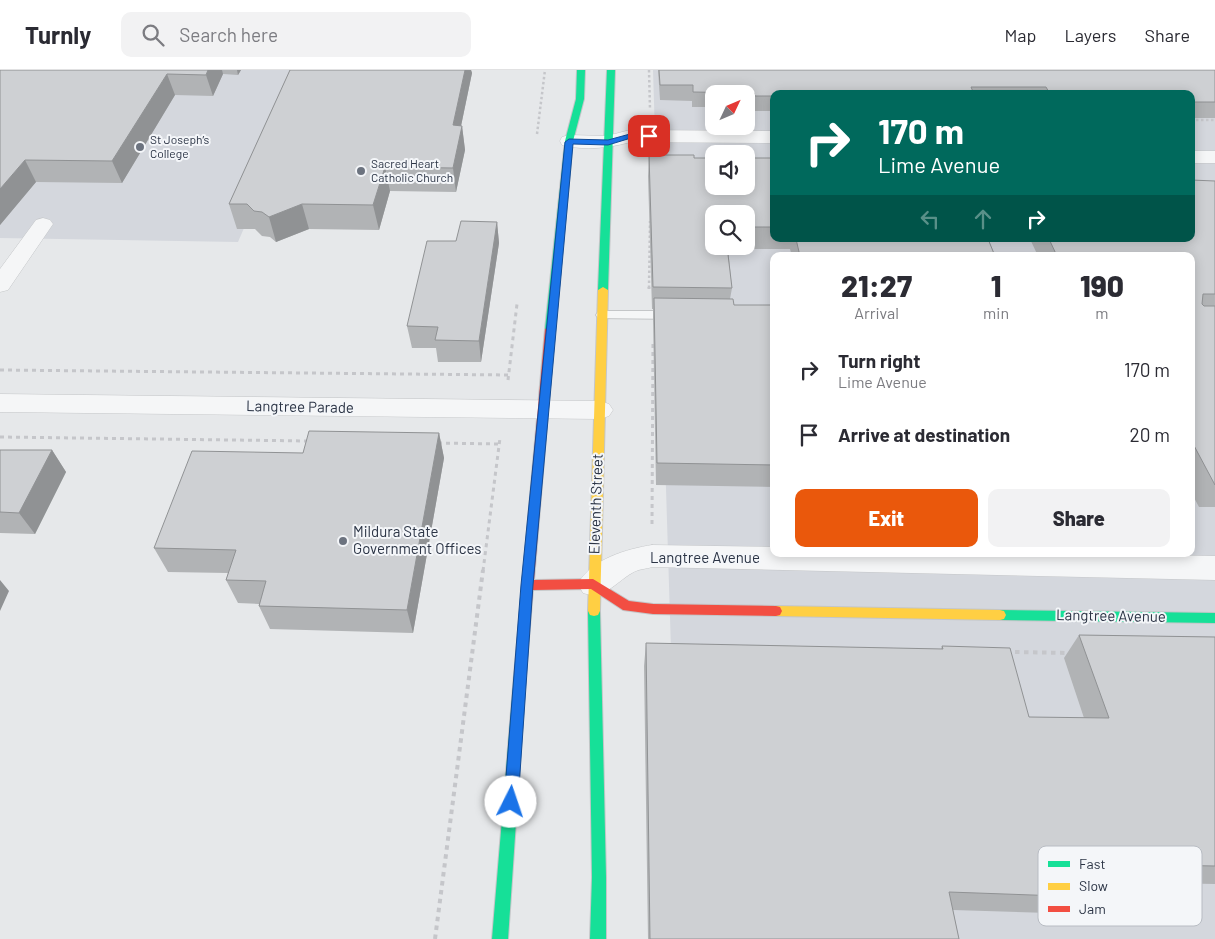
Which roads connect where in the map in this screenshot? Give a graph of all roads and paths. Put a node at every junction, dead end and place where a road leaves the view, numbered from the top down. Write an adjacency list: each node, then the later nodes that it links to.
1 (545, 70): 6 (path)
2 (581, 70): 9 (main road)
3 (611, 70): 10 (main road, Eleventh Street)
4 (1195, 120): 5 (path)
5 (1215, 120)
6 (537, 137)
7 (770, 137): 10 (street)
8 (1195, 141): 11 (street)
9 (569, 142): 10 (street); 28 (main road)
10 (608, 142): 12 (street); 21 (main road, Eleventh Street)
11 (1215, 142)
12 (705, 154)
13 (755, 154): 14 (street)
14 (770, 154)
15 (1195, 157): 16 (street)
16 (1215, 157)
17 (650, 213): 22 (path)
18 (43, 224): 19 (street)
19 (0, 285)
20 (518, 300): 25 (path)
21 (603, 315): 22 (lane); 29 (main road, Eleventh Street)
22 (653, 315): 23 (lane)
23 (690, 315)
24 (0, 370): 25 (path)
25 (509, 376): 27 (path)
26 (0, 403): 27 (street, Langtree Parade)
27 (503, 410): 28 (street, Langtree Parade); 33 (path)
28 (542, 410): 29 (street, Langtree Parade); 36 (main road)
29 (600, 410): 35 (main road, Eleventh Street)
30 (0, 437): 31 (path)
31 (318, 441)
32 (433, 443): 33 (path)
33 (500, 444): 38 (path)
34 (1215, 568): 35 (street, Langtree Avenue)
35 (593, 584): 36 (main road); 37 (main road, Langtree Avenue); 40 (main road, Eleventh Street)
36 (527, 585): 39 (main road)
37 (1215, 618)
38 (435, 939)
39 (500, 939)
40 (598, 939)

